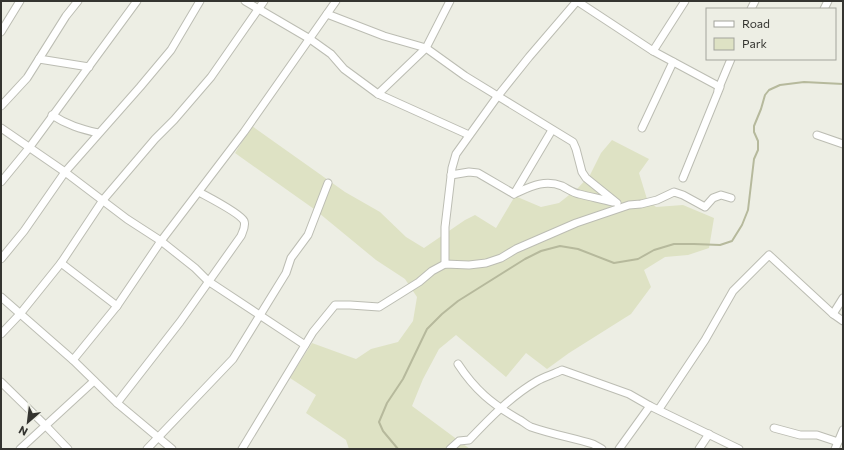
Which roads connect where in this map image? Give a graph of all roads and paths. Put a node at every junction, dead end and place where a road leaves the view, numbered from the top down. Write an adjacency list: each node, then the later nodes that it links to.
1 (20, 1): 13 (street)
2 (78, 1): 17 (street)
3 (137, 1): 20 (street)
4 (200, 1): 30 (street)
5 (245, 1): 11 (street)
6 (264, 1): 11 (street)
7 (336, 1): 12 (street)
8 (450, 1): 15 (street)
9 (577, 1): 16 (street); 23 (street)
10 (685, 1): 16 (street)
11 (259, 8): 14 (street); 43 (street)
12 (327, 14): 14 (street); 15 (street)
13 (1, 32)
14 (310, 39): 22 (street); 40 (street)
15 (426, 48): 22 (street); 23 (street)
16 (653, 51): 19 (street)
17 (39, 59): 20 (street); 24 (street)
18 (731, 60): 21 (street)
19 (673, 62): 21 (street); 28 (street)
20 (89, 67): 25 (street)
21 (720, 87): 26 (street); 37 (street)
22 (378, 94): 31 (street)
23 (497, 97): 29 (street); 31 (street)
24 (1, 106)
25 (52, 115): 30 (street); 34 (street)
26 (704, 118)
27 (1, 128): 34 (street)
28 (642, 128)
29 (552, 130): 41 (street); 44 (street)
30 (98, 133): 35 (street)
31 (469, 135): 36 (street)
32 (817, 135): 33 (street)
33 (843, 144)
34 (29, 148): 35 (street); 38 (street)
35 (65, 172): 43 (street); 47 (street)
36 (451, 175): 41 (street); 49 (street)
37 (683, 178)
38 (1, 182)
39 (328, 183): 56 (street)
40 (199, 192): 46 (street); 50 (street)
41 (514, 194): 44 (street)
42 (731, 198): 45 (street)
43 (103, 200): 46 (street); 48 (street)
44 (617, 203): 45 (street)
45 (629, 205): 49 (street)
46 (161, 240): 50 (street); 53 (street)
47 (1, 260)
48 (61, 263): 53 (street); 54 (street)
49 (445, 264): 59 (street)
50 (208, 281): 56 (street); 64 (street)
51 (1, 297): 54 (street)
52 (843, 298): 55 (street)
53 (117, 306): 60 (street)
54 (20, 314): 58 (street); 60 (street)
55 (833, 314): 57 (street); 66 (street)
56 (260, 315): 59 (street); 72 (street)
57 (843, 321)
58 (1, 334)
59 (305, 345): 74 (street)
60 (73, 360): 62 (street)
61 (458, 364): 67 (street)
62 (94, 381): 64 (street); 68 (street)
63 (1, 382): 68 (street)
64 (117, 402): 72 (street)
65 (650, 406): 66 (street); 67 (street); 81 (street)
66 (659, 409): 71 (street)
67 (501, 410): 79 (street); 80 (street)
68 (45, 425): 75 (street); 76 (street)
69 (774, 428): 73 (street)
70 (843, 430): 73 (street)
71 (709, 434): 82 (street); 83 (street)
72 (159, 438): 77 (street); 78 (street)
73 (838, 442): 84 (street)
74 (245, 448)
75 (20, 449)
76 (68, 449)
77 (147, 449)
78 (172, 449)
79 (450, 449)
80 (602, 449)
81 (619, 449)
82 (699, 449)
83 (739, 449)
84 (835, 449)

